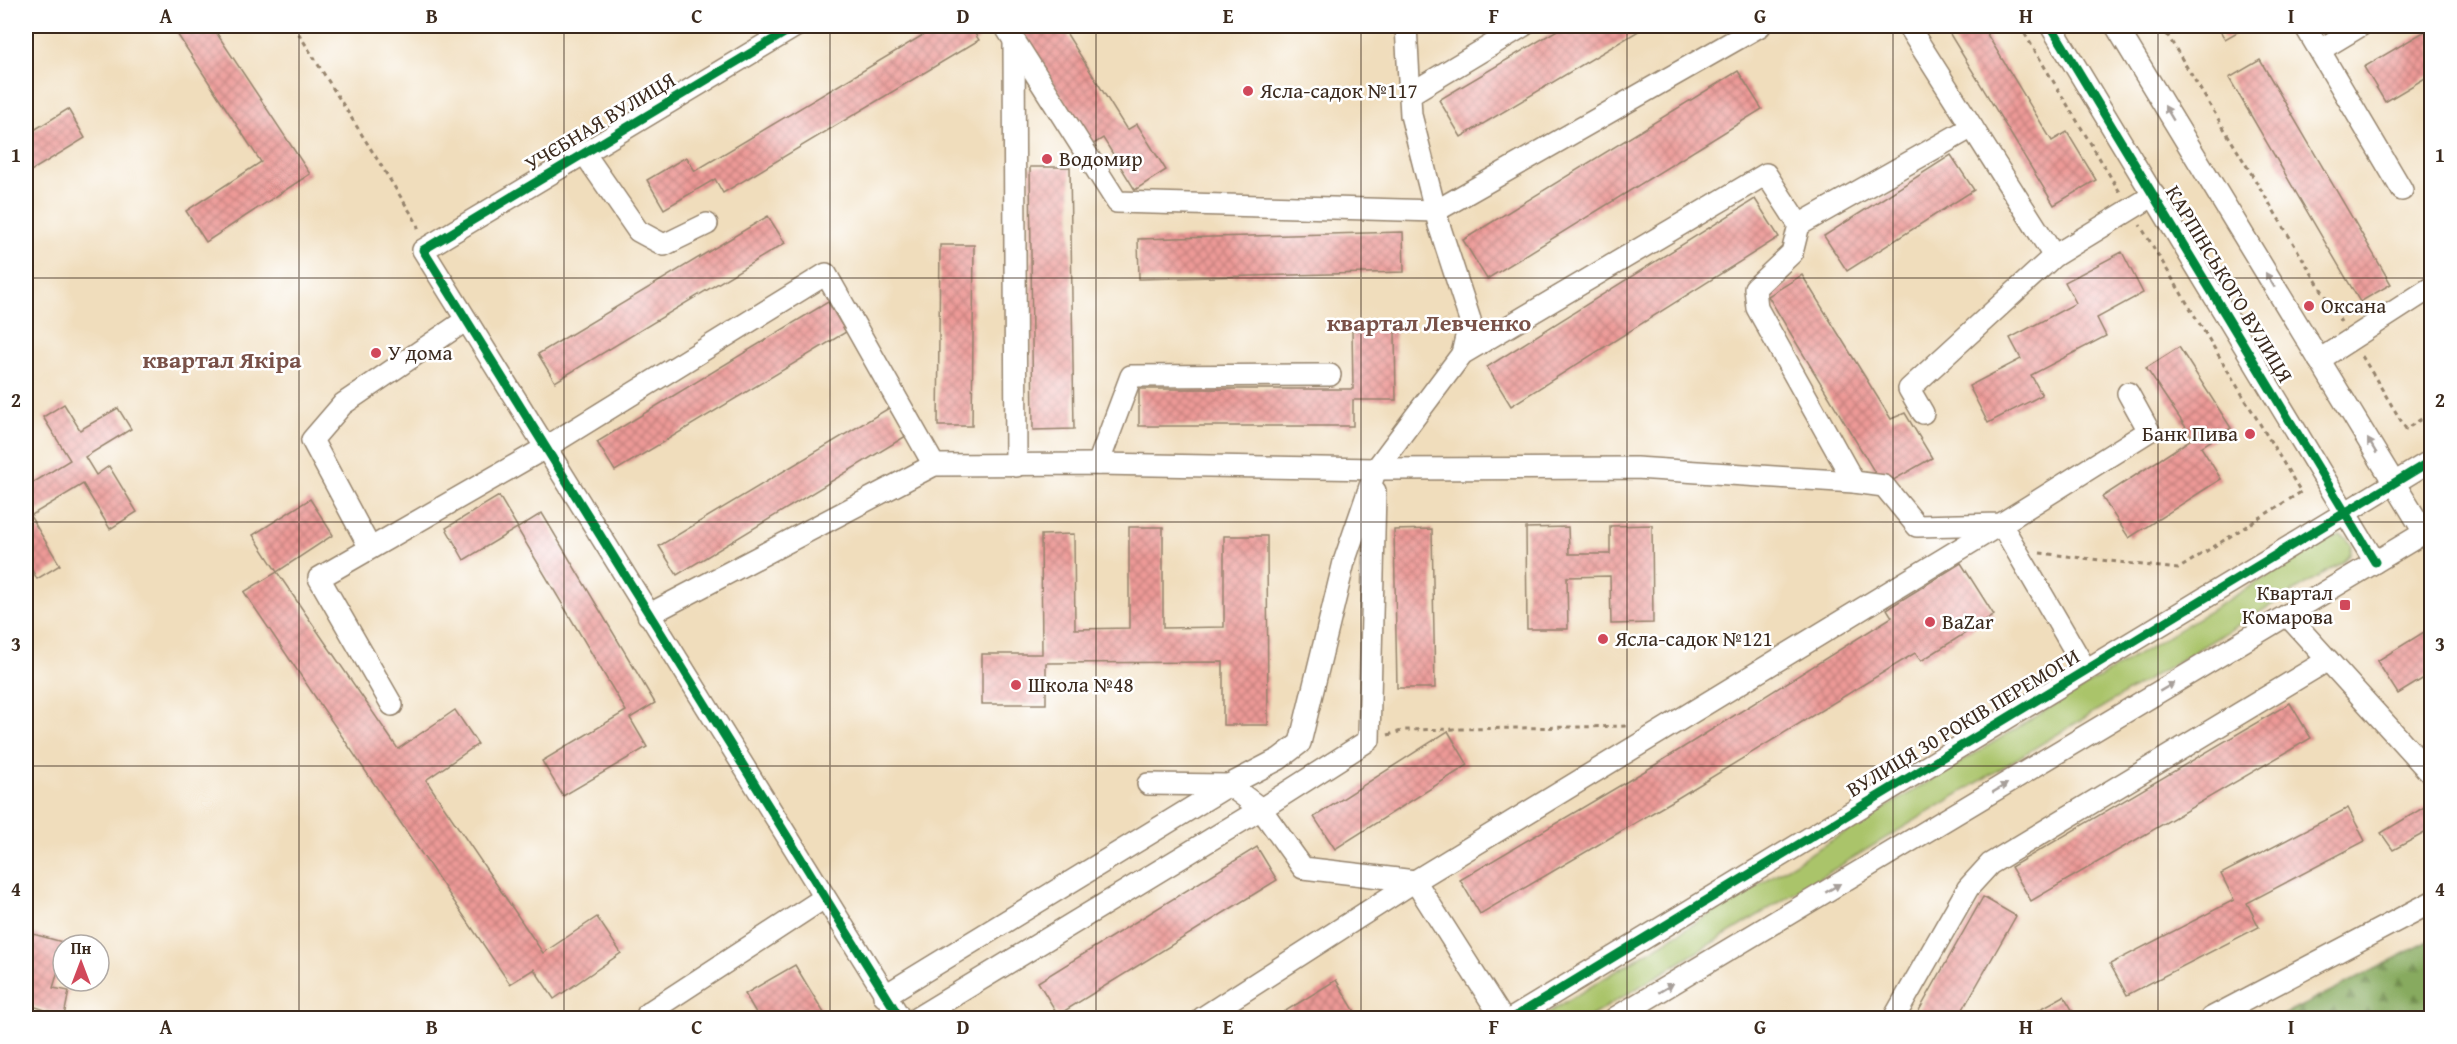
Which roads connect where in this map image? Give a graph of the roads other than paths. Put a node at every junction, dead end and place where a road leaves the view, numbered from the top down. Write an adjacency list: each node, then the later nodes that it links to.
1 (796, 26): 14 (street, УЧЄБНАЯ ВУЛИЦЯ)
2 (1406, 26): 12 (street)
3 (1523, 26): 12 (street)
4 (1760, 26): 17 (street)
5 (1908, 26): 13 (street)
6 (2051, 26): 16 (street, КАРПІНСЬКОГО ВУЛИЦЯ)
7 (2116, 26): 24 (street, КАРПІНСЬКОГО ВУЛИЦЯ, one-way to 7)
8 (2306, 26): 11 (street)
9 (2360, 26): 11 (street)
10 (1010, 33): 17 (street); 32 (street)
11 (2320, 50): 15 (street)
12 (1410, 94): 17 (street)
13 (1972, 127): 19 (street); 20 (street)
14 (584, 153): 18 (street); 22 (street, УЧЄБНАЯ ВУЛИЦЯ)
15 (2402, 190)
16 (2154, 195): 20 (street); 36 (street, КАРПІНСЬКОГО ВУЛИЦЯ)
17 (1436, 211): 23 (street)
18 (707, 224)
19 (1799, 225): 23 (street); 34 (street)
20 (2054, 256): 27 (street)
21 (2432, 287): 24 (street)
22 (466, 320): 28 (street); 39 (street)
23 (1462, 354): 33 (street)
24 (2319, 360): 35 (street, КАРПІНСЬКОГО ВУЛИЦЯ, one-way to 24)
25 (1330, 375): 30 (street)
26 (2128, 393): 37 (street)
27 (1923, 413)
28 (545, 448): 31 (street); 39 (street); 41 (street)
29 (2432, 460): 35 (street, ВУЛИЦЯ 30 РОКІВ ПЕРЕМОГИ)
30 (1098, 464): 32 (street); 33 (street)
31 (934, 465): 32 (street); 41 (street)
32 (1016, 466)
33 (1376, 469): 34 (street); 48 (street); 49 (street)
34 (1854, 482): 37 (street)
35 (2394, 483): 36 (street, ВУЛИЦЯ 30 РОКІВ ПЕРЕМОГИ); 38 (street, КАРПІНСЬКОГО ВУЛИЦЯ)
36 (2345, 512): 40 (street, КАРПІНСЬКОГО ВУЛИЦЯ); 44 (street, ВУЛИЦЯ 30 РОКІВ ПЕРЕМОГИ)
37 (2001, 524): 44 (street); 50 (street)
38 (2428, 530): 40 (street)
39 (370, 548): 45 (street)
40 (2375, 562): 42 (street)
41 (648, 615): 51 (street)
42 (2287, 615): 43 (street); 60 (street, one-way to 42)
43 (2328, 660): 46 (street); 61 (street)
44 (2086, 670): 59 (street, ВУЛИЦЯ 30 РОКІВ ПЕРЕМОГИ)
45 (392, 705)
46 (2432, 775)
47 (1149, 784): 48 (street)
48 (1229, 785): 49 (street); 53 (street)
49 (1261, 809): 50 (street); 56 (street)
50 (1415, 881): 57 (street); 58 (street)
51 (824, 898): 53 (street); 54 (street)
52 (2432, 902): 62 (street)
53 (884, 996): 55 (street)
54 (651, 1018)
55 (900, 1018)
56 (917, 1018)
57 (1202, 1018)
58 (1502, 1018)
59 (1513, 1018)
60 (1616, 1018)
61 (1894, 1018)
62 (2211, 1018)

